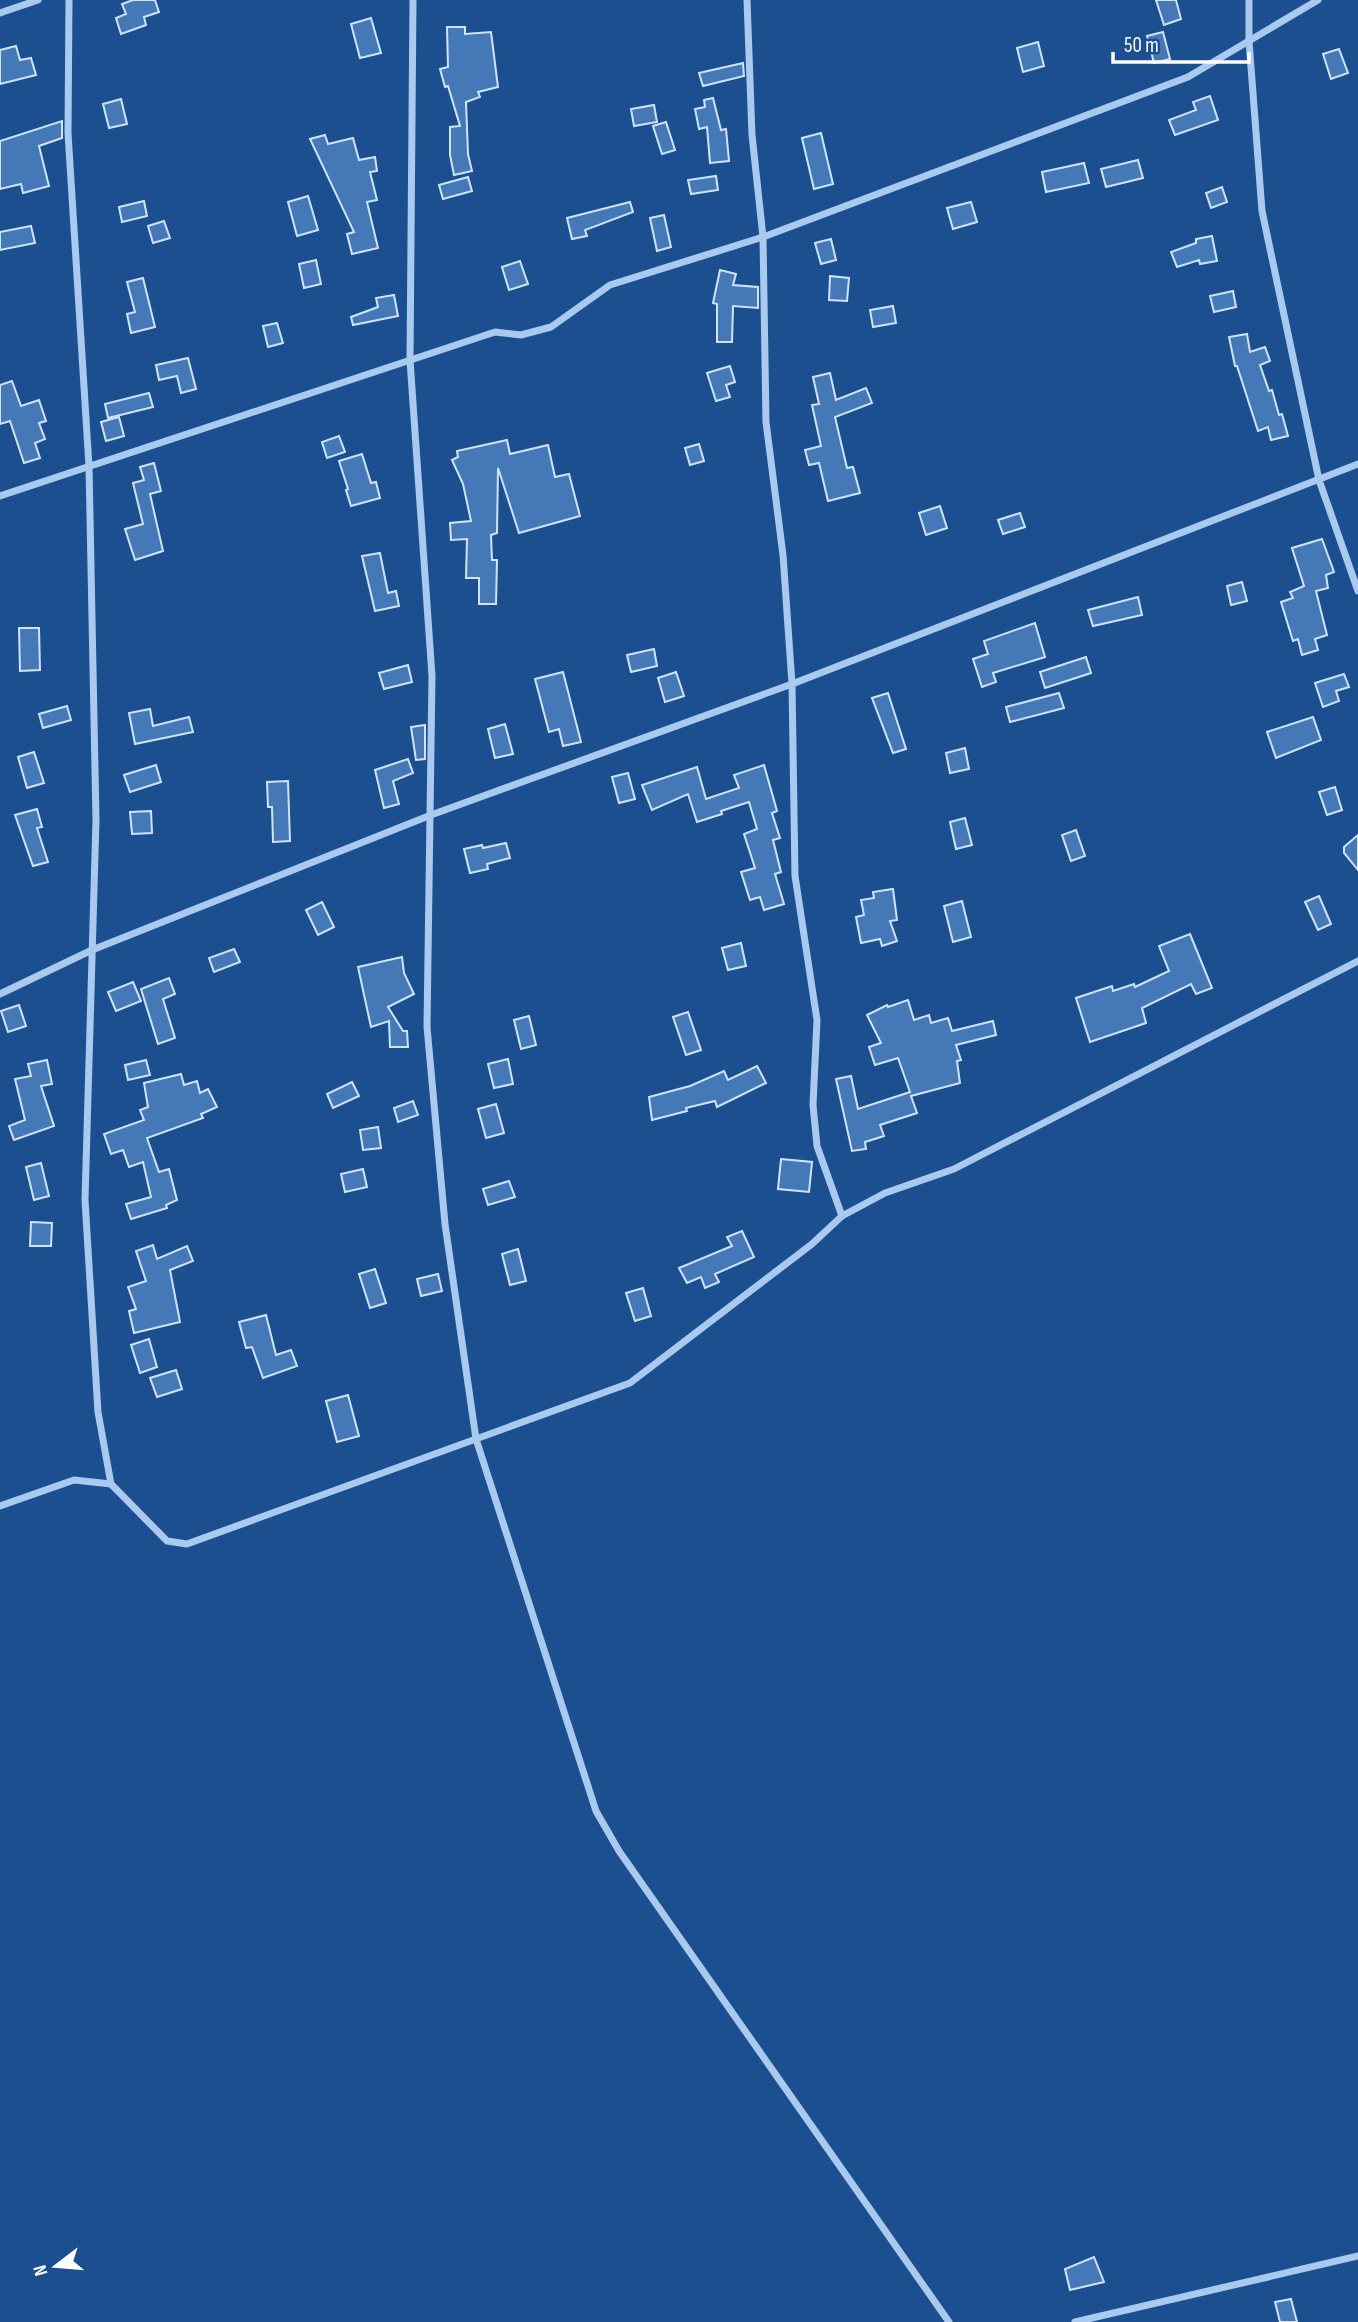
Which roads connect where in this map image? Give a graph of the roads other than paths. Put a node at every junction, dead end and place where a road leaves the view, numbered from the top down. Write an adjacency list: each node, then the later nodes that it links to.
1 (38, 0): 7 (street)
2 (69, 0): 12 (street)
3 (413, 0): 10 (street)
4 (747, 0): 9 (street)
5 (1249, 0): 8 (street)
6 (1318, 0): 8 (street)
7 (0, 13)
8 (1249, 41): 9 (street); 13 (street)
9 (763, 237): 10 (street); 16 (street)
10 (410, 360): 12 (street); 17 (street)
11 (1358, 464): 13 (street)
12 (89, 466): 14 (street); 18 (street)
13 (1319, 480): 15 (street); 16 (street)
14 (0, 496)
15 (1358, 591)
16 (792, 684): 17 (street); 21 (street)
17 (431, 815): 18 (street); 22 (street)
18 (92, 950): 20 (street); 23 (street)
19 (1358, 961): 21 (street)
20 (0, 994)
21 (842, 1216): 22 (street)
22 (476, 1439): 23 (street); 26 (street)
23 (111, 1484): 24 (street)
24 (0, 1506)
25 (1358, 2256): 27 (street)
26 (949, 2322)
27 (1075, 2322)

